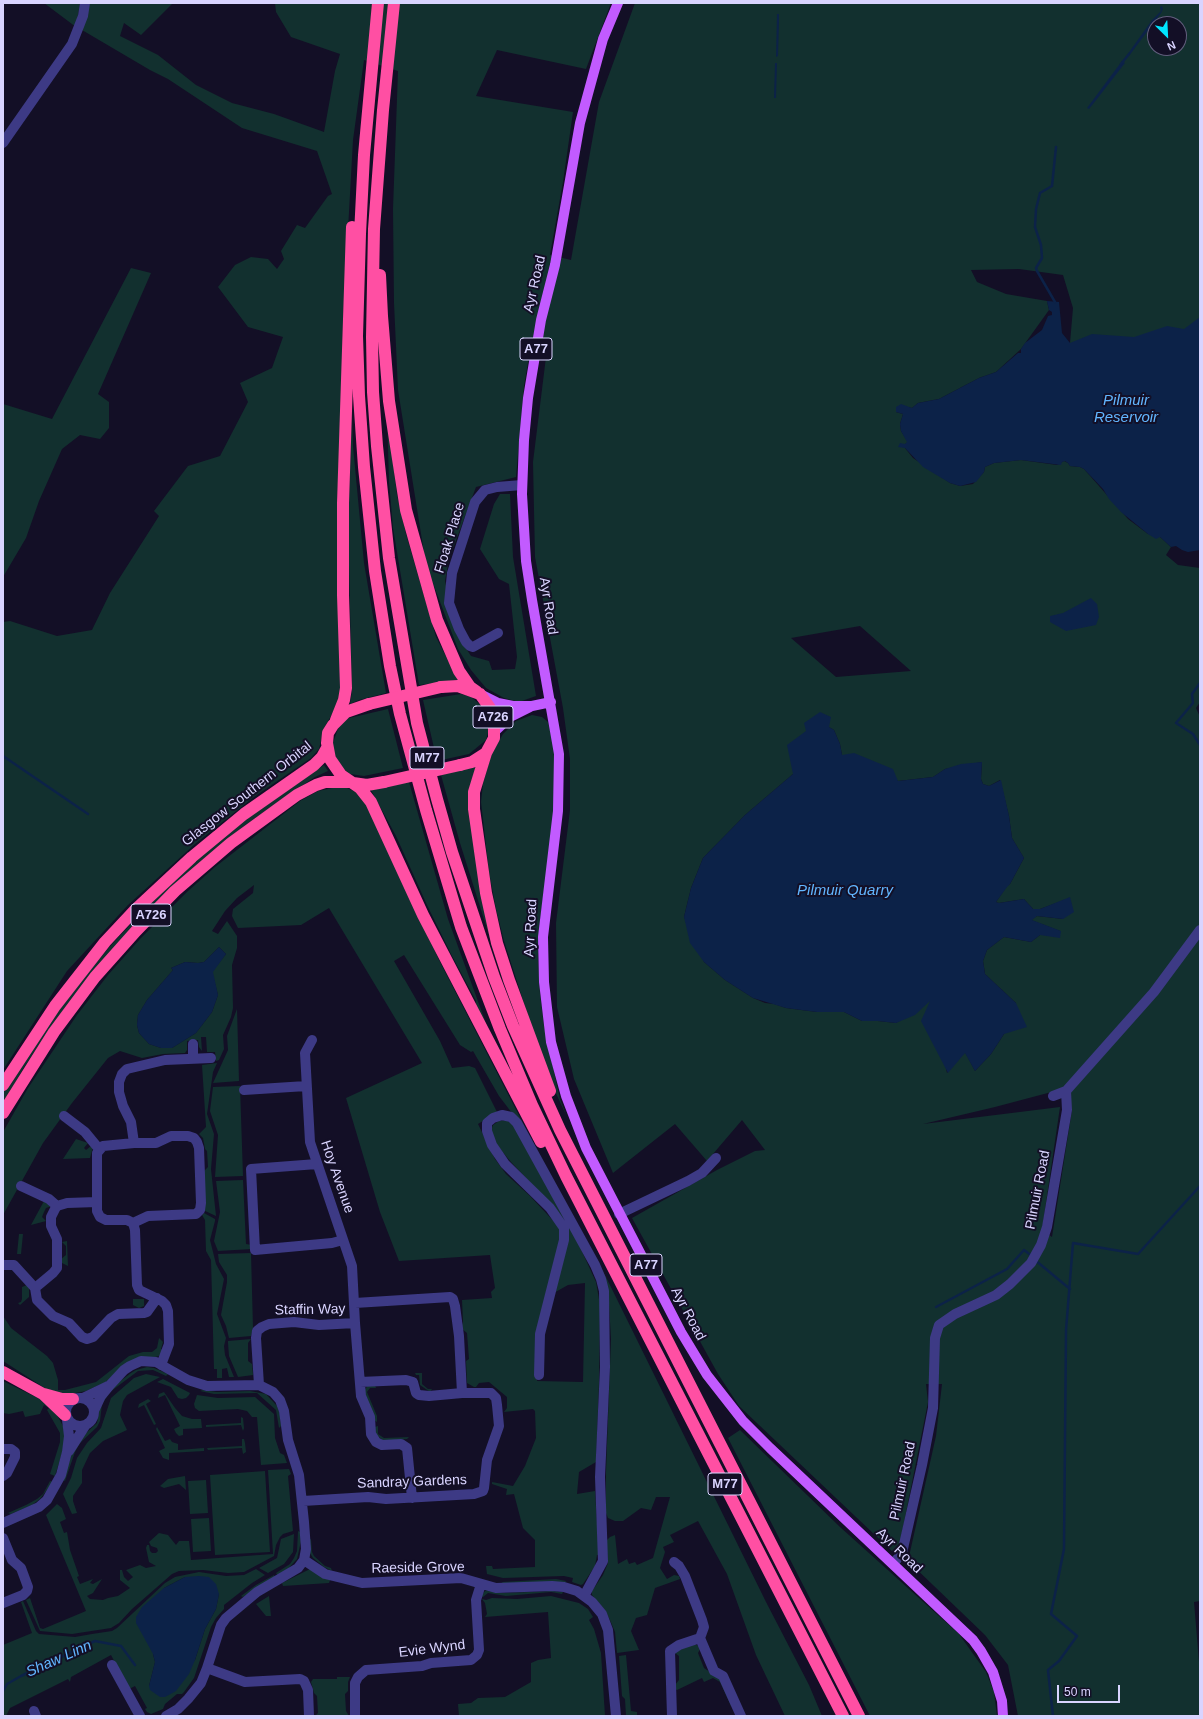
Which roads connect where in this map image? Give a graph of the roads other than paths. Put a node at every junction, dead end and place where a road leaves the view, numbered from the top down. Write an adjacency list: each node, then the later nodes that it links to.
1 (85, 3): 6 (street)
2 (378, 3): 5 (highway, M77)
3 (394, 3): 7 (highway, M77)
4 (618, 3): 8 (main road, Ayr Road / A77)
5 (372, 71): 13 (highway); 40 (highway, M77)
6 (3, 143)
7 (378, 172): 10 (highway); 60 (highway, M77)
8 (522, 485): 9 (street, Floak Place); 11 (main road, Ayr Road / A77)
9 (498, 633)
10 (479, 693): 12 (main road, A726); 13 (highway, A726, bridge); 14 (highway, A726)
11 (551, 702): 12 (main road, A726); 37 (main road, Ayr Road / A77)
12 (532, 706): 14 (main road, A726)
13 (336, 720): 15 (highway, A726)
14 (494, 732): 16 (highway, A726)
15 (327, 748): 17 (highway); 23 (highway, Glasgow Southern Orbital / A726)
16 (486, 753): 17 (highway, A726, bridge); 60 (highway)
17 (352, 783): 28 (highway, Glasgow Southern Orbital / A726); 40 (highway, M77)
18 (1200, 930): 26 (street)
19 (312, 1040): 24 (street, Hoy Avenue)
20 (193, 1044): 21 (street)
21 (193, 1058): 22 (street); 30 (street)
22 (211, 1058)
23 (3, 1084)
24 (306, 1086): 25 (street); 33 (street, Hoy Avenue)
25 (244, 1090)
26 (1066, 1091): 27 (street); 68 (street, Pilmuir Road)
27 (1053, 1096)
28 (3, 1113)
29 (64, 1116): 31 (street)
30 (134, 1143): 31 (street); 38 (street)
31 (99, 1149): 35 (street)
32 (716, 1158): 37 (street)
33 (317, 1164): 39 (street, Hoy Avenue); 39 (street)
34 (21, 1186): 36 (street)
35 (97, 1202): 36 (street); 38 (street)
36 (57, 1206): 42 (street)
37 (620, 1214): 68 (main road, Ayr Road / A77)
38 (134, 1223): 43 (street)
39 (343, 1240): 44 (street, Hoy Avenue)
40 (605, 1254): 82 (highway, M77)
41 (3, 1264): 42 (street)
42 (35, 1288): 43 (street)
43 (157, 1298): 46 (street)
44 (355, 1303): 45 (street, Hoy Avenue); 52 (street)
45 (355, 1323): 49 (street, Staffin Way); 51 (street, Staffin Way)
46 (161, 1364): 50 (street); 51 (street)
47 (3, 1372): 53 (highway)
48 (540, 1375): 70 (street)
49 (360, 1382): 52 (street); 62 (street, Staffin Way)
50 (110, 1385): 54 (street); 55 (street)
51 (259, 1385): 63 (street)
52 (462, 1393): 62 (street, Sandray Gardens)
53 (42, 1394): 54 (highway); 56 (highway)
54 (78, 1399): 55 (street); 56 (street)
55 (94, 1411): 57 (street)
56 (66, 1418): 57 (street); 59 (street)
57 (85, 1426): 59 (street)
58 (3, 1448): 61 (street)
59 (67, 1452): 64 (street)
60 (725, 1455): 83 (highway, M77)
61 (3, 1476)
62 (412, 1498): 63 (street, Sandray Gardens)
63 (303, 1501): 66 (street)
64 (3, 1522)
65 (3, 1538): 71 (street)
66 (304, 1560): 69 (street, Raeside Grove); 74 (street)
67 (674, 1562): 72 (street)
68 (892, 1564): 84 (main road, Ayr Road / A77)
69 (481, 1584): 70 (street, Raeside Grove); 78 (street, Evie Wynd)
70 (584, 1596): 79 (street)
71 (3, 1603)
72 (700, 1638): 80 (street); 81 (street)
73 (112, 1665): 75 (street)
74 (207, 1668): 76 (street); 77 (street)
75 (140, 1716)
76 (166, 1716)
77 (309, 1716)
78 (355, 1716)
79 (616, 1716)
80 (672, 1716)
81 (741, 1716)
82 (843, 1716)
83 (859, 1716)
84 (1003, 1716)

